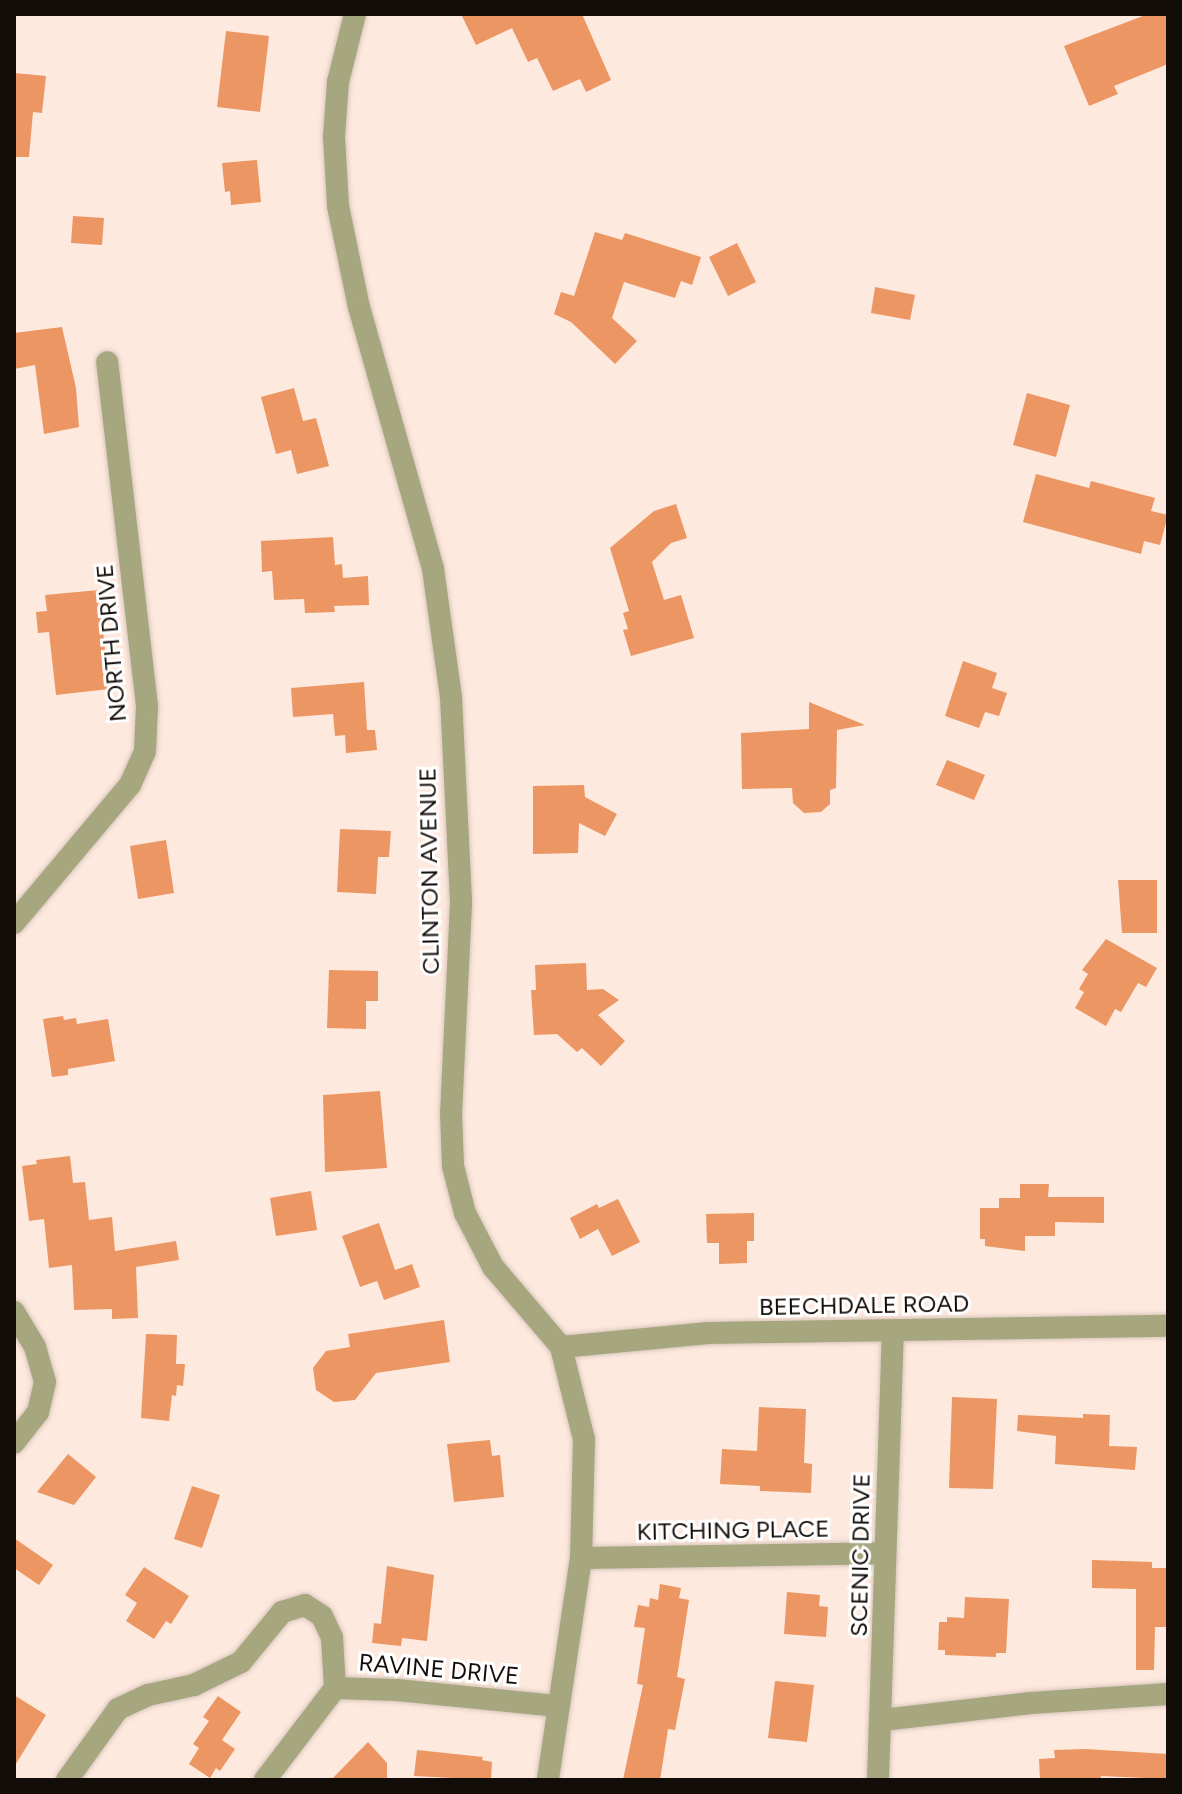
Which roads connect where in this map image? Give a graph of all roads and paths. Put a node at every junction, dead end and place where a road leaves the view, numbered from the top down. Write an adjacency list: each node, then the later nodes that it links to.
1 (355, 14): 7 (street, CLINTON AVENUE)
2 (107, 362): 3 (street, NORTH DRIVE)
3 (14, 923)
4 (14, 1312): 8 (street)
5 (1168, 1326): 6 (street, BEECHDALE ROAD)
6 (893, 1332): 7 (street, BEECHDALE ROAD); 9 (street, SCENIC DRIVE)
7 (561, 1347): 10 (street, CLINTON AVENUE)
8 (14, 1443)
9 (885, 1553): 10 (street, KITCHING PLACE); 14 (street, SCENIC DRIVE)
10 (581, 1558): 13 (street, CLINTON AVENUE)
11 (335, 1688): 13 (street, RAVINE DRIVE); 15 (street, RAVINE DRIVE); 16 (street)
12 (1168, 1694): 14 (street)
13 (558, 1706): 17 (street, CLINTON AVENUE)
14 (882, 1720): 18 (street, SCENIC DRIVE)
15 (67, 1780)
16 (265, 1780)
17 (548, 1780)
18 (878, 1780)

